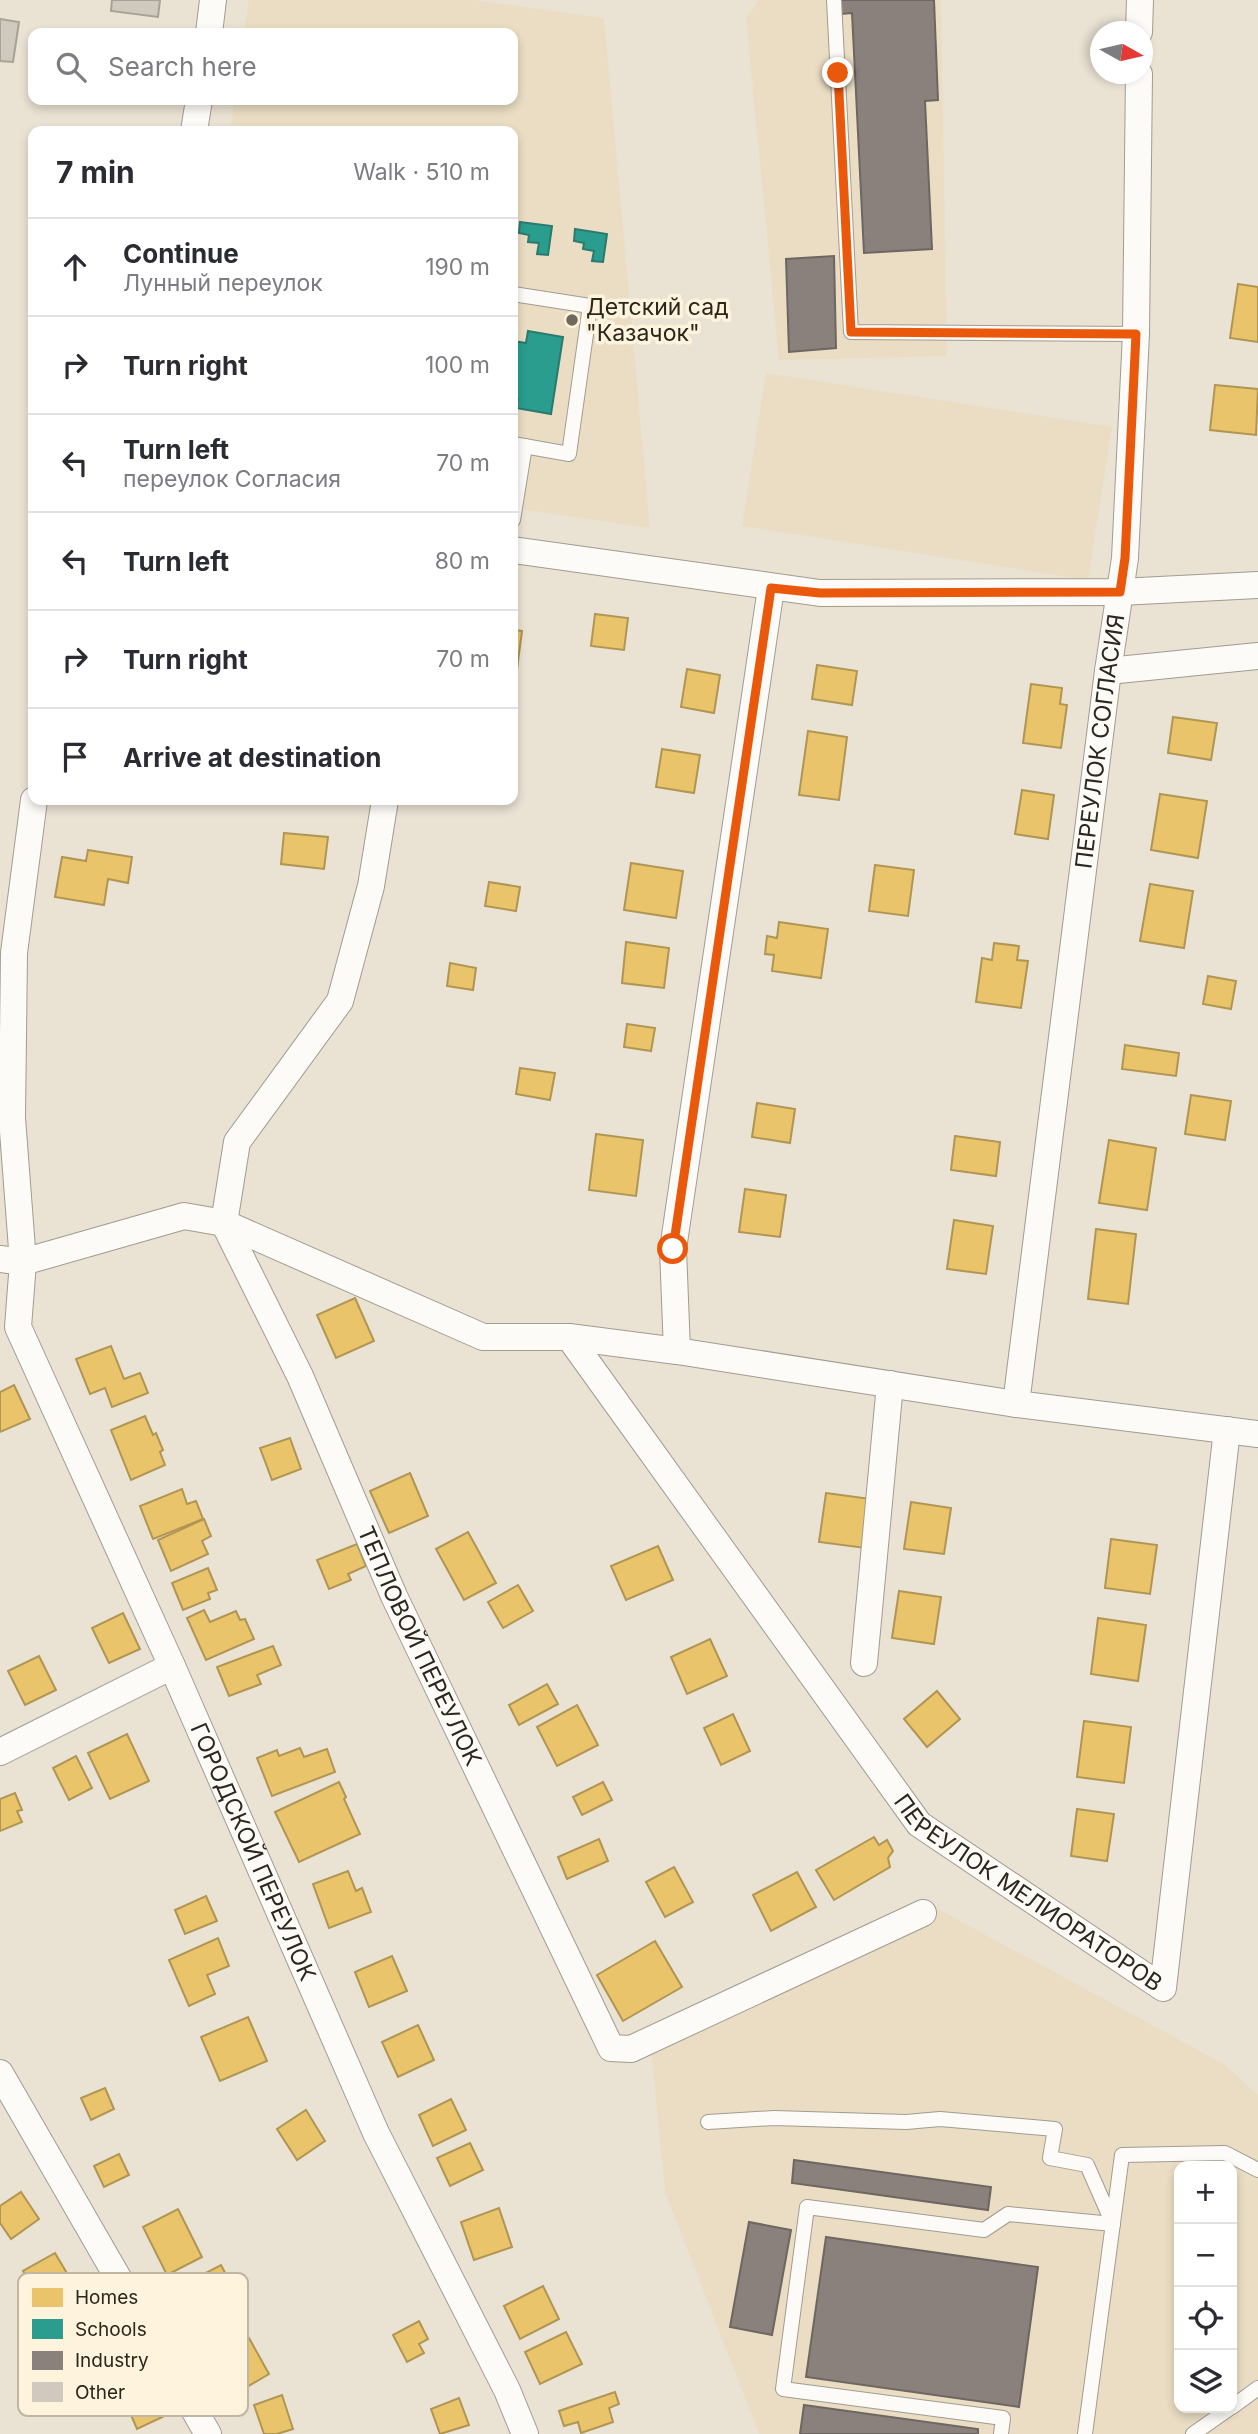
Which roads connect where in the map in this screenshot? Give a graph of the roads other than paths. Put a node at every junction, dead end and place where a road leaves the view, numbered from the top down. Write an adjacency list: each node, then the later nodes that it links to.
1 (214, 0): 5 (street)
2 (834, 0): 10 (lane)
3 (1140, 0): 4 (street)
4 (1139, 21)
5 (210, 28)
6 (1139, 84): 10 (street, ПЕРЕУЛОК СОГЛАСИЯ)
7 (198, 105): 8 (street)
8 (195, 126)
9 (518, 294): 11 (lane)
10 (1136, 334): 15 (street, ПЕРЕУЛОК СОГЛАСИЯ)
11 (519, 445)
12 (518, 551): 14 (street)
13 (1258, 585): 15 (street)
14 (771, 588): 15 (street); 24 (street)
15 (1120, 592): 17 (street, ПЕРЕУЛОК СОГЛАСИЯ)
16 (1258, 656): 17 (street)
17 (1108, 671): 26 (street, ПЕРЕУЛОК СОГЛАСИЯ)
18 (33, 805): 21 (street, ГОРОДСКОЙ ПЕРЕУЛОК)
19 (384, 805): 20 (street)
20 (224, 1223): 21 (street); 23 (street); 32 (street, ТЕПЛОВОЙ ПЕРЕУЛОК)
21 (12, 1260): 22 (street, ГОРОДСКОЙ ПЕРЕУЛОК)
22 (9, 1332): 30 (street, ГОРОДСКОЙ ПЕРЕУЛОК)
23 (569, 1337): 24 (street); 27 (street, ПЕРЕУЛОК МЕЛИОРАТОРОВ)
24 (677, 1351): 25 (street)
25 (890, 1384): 26 (street); 29 (street)
26 (1016, 1404): 27 (street)
27 (1227, 1430): 28 (street)
28 (1258, 1434)
29 (864, 1664)
30 (172, 1666): 31 (street); 43 (street, ГОРОДСКОЙ ПЕРЕУЛОК)
31 (0, 1752)
32 (923, 1913)
33 (0, 2073): 37 (street)
34 (708, 2122): 36 (lane)
35 (1258, 2170): 36 (lane)
36 (1113, 2224): 44 (lane); 45 (lane)
37 (115, 2273)
38 (1258, 2388): 39 (lane)
39 (1237, 2403)
40 (1223, 2413): 46 (lane)
41 (198, 2416): 42 (street)
42 (208, 2434)
43 (525, 2434)
44 (1001, 2434)
45 (1085, 2434)
46 (1193, 2434)

